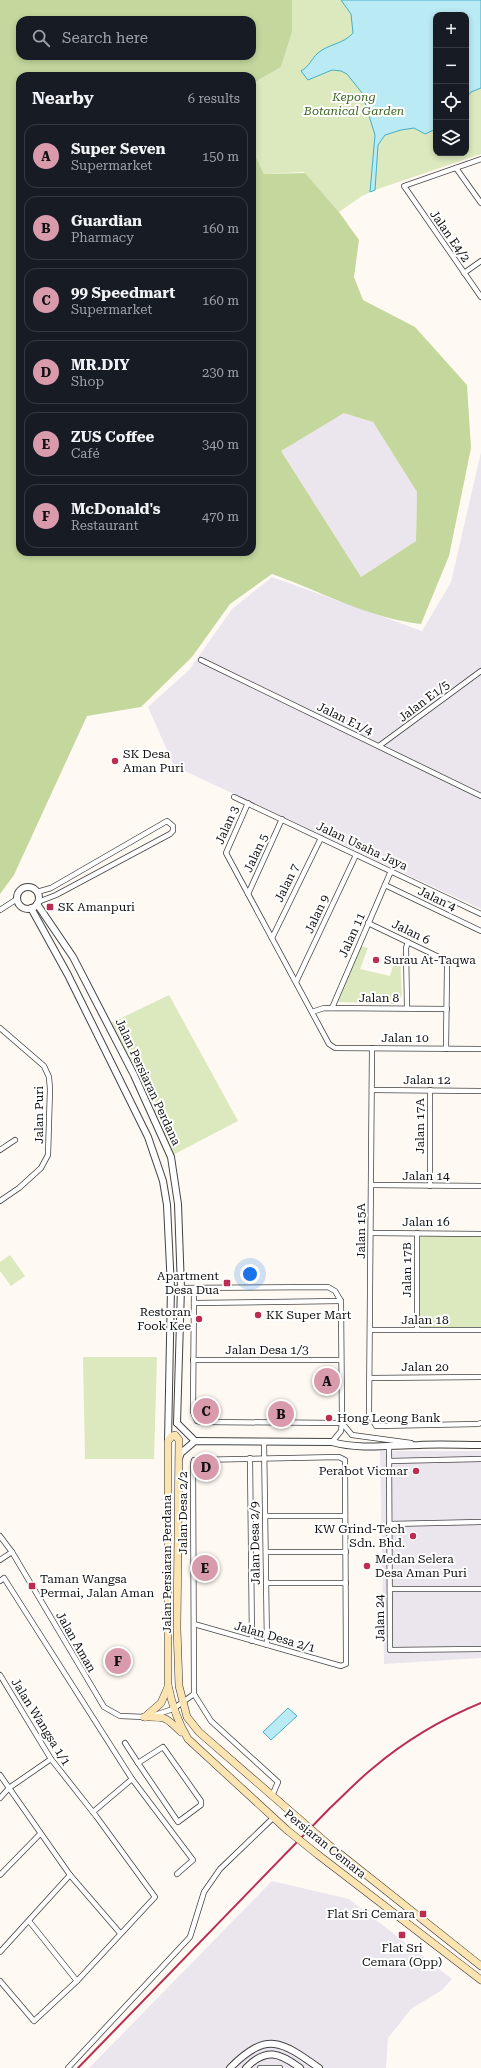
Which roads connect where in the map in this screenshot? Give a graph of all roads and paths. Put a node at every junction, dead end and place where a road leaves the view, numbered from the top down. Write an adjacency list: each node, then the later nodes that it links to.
1 (481, 159): 2 (street)
2 (456, 168): 3 (street); 5 (street, Jalan E4/2)
3 (481, 203)
4 (481, 261): 5 (street)
5 (464, 273): 6 (street, Jalan E4/2)
6 (481, 297)
7 (201, 660): 9 (street, Jalan E1/4)
8 (481, 671): 9 (street, Jalan E1/5)
9 (379, 746): 11 (street, Jalan E1/4)
10 (234, 796): 12 (street, Jalan Usaha Jaya)
11 (481, 796)
12 (248, 803): 13 (street, Jalan Usaha Jaya); 19 (street, Jalan 3)
13 (282, 819): 14 (street, Jalan Usaha Jaya); 19 (street, Jalan 5)
14 (321, 838): 15 (street, Jalan Usaha Jaya); 27 (street, Jalan 7)
15 (356, 855): 16 (street, Jalan Usaha Jaya); 29 (street, Jalan 9)
16 (391, 871): 17 (street, Jalan 11); 24 (street, Jalan Usaha Jaya)
17 (385, 885): 25 (street, Jalan 11); 26 (street, Jalan 4)
18 (37, 892): 20 (street); 21 (street); 21 (street)
19 (248, 894): 27 (street)
20 (17, 899): 22 (street); 23 (street)
21 (38, 903): 22 (street); 51 (street, Jalan Persiaran Perdana)
22 (31, 908): 50 (street, Jalan Persiaran Perdana)
23 (0, 910)
24 (481, 914)
25 (368, 923): 28 (street, Jalan 6); 30 (street, Jalan 11)
26 (481, 931)
27 (272, 938): 29 (street)
28 (408, 942): 31 (street); 32 (street, Jalan 6)
29 (296, 982): 33 (street)
30 (332, 1008): 31 (street, Jalan 8); 33 (street, Jalan 8)
31 (407, 1008): 32 (street, Jalan 8)
32 (447, 1009): 36 (street)
33 (312, 1012): 35 (street, Jalan 10)
34 (0, 1028): 46 (street, Jalan Puri)
35 (372, 1048): 36 (street, Jalan 10); 38 (street, Jalan 15A)
36 (446, 1049): 37 (street, Jalan 10)
37 (481, 1049)
38 (372, 1090): 39 (street, Jalan 12); 43 (street, Jalan 15A)
39 (430, 1090): 40 (street, Jalan 12); 44 (street, Jalan 17A)
40 (481, 1091)
41 (15, 1140): 42 (street)
42 (0, 1150)
43 (371, 1185): 44 (street, Jalan 14); 47 (street, Jalan 15A)
44 (430, 1186): 45 (street, Jalan 14)
45 (481, 1186)
46 (0, 1201)
47 (371, 1233): 48 (street, Jalan 16); 55 (street, Jalan 15A)
48 (417, 1233): 49 (street, Jalan 16); 56 (street, Jalan 17B)
49 (481, 1234)
50 (171, 1288): 51 (street); 63 (street, Jalan Persiaran Perdana)
51 (181, 1288): 52 (street); 64 (street, Jalan Persiaran Perdana)
52 (194, 1288): 53 (street); 54 (street)
53 (341, 1301): 54 (street); 59 (street)
54 (194, 1303): 58 (street)
55 (370, 1330): 56 (street, Jalan 18); 61 (street, Jalan 15A)
56 (417, 1330): 57 (street, Jalan 18)
57 (481, 1330)
58 (193, 1360): 59 (street, Jalan Desa 1/3); 65 (street)
59 (341, 1360): 65 (street)
60 (481, 1377): 61 (street, Jalan 20)
61 (370, 1378): 62 (street, Jalan 15A)
62 (481, 1422)
63 (167, 1423): 64 (street); 67 (street, Jalan Persiaran Perdana)
64 (177, 1423): 66 (street)
65 (342, 1423): 69 (street); 70 (street)
66 (195, 1440): 68 (street); 77 (street)
67 (168, 1441): 77 (main road, Jalan Persiaran Perdana); 97 (main road, Jalan Persiaran Perdana)
68 (264, 1441): 69 (street); 74 (street, Jalan Desa 2/9)
69 (332, 1442): 72 (street)
70 (418, 1444): 71 (street); 72 (street)
71 (481, 1445)
72 (389, 1446): 76 (street, Jalan 24)
73 (250, 1458): 74 (street, Jalan Desa 2/2); 92 (street, Jalan Desa 2/2); 93 (street)
74 (264, 1458): 78 (street, Jalan Desa 2/9); 79 (street)
75 (481, 1459): 76 (street)
76 (389, 1461): 81 (street, Jalan 24)
77 (178, 1462): 99 (main road, Jalan Persiaran Perdana)
78 (265, 1516): 79 (street); 84 (street, Jalan Desa 2/9)
79 (345, 1516): 85 (street)
80 (481, 1522): 81 (street)
81 (389, 1524): 90 (street, Jalan 24)
82 (0, 1536): 83 (street, Jalan Aman)
83 (12, 1552): 86 (street); 101 (street, Jalan Aman)
84 (266, 1552): 85 (street); 88 (street, Jalan Desa 2/9)
85 (346, 1552): 89 (street)
86 (0, 1560)
87 (0, 1581): 107 (street)
88 (266, 1583): 89 (street); 94 (street, Jalan Desa 2/9)
89 (346, 1583): 94 (street, Jalan Desa 2/1)
90 (390, 1589): 91 (street); 95 (street, Jalan 24)
91 (481, 1589)
92 (194, 1624): 93 (street, Jalan Desa 2/1); 98 (street, Jalan Desa 2/2)
93 (252, 1640): 94 (street, Jalan Desa 2/1)
94 (267, 1645)
95 (481, 1649)
96 (0, 1675): 104 (street, Jalan Wangsa 1/1)
97 (168, 1685): 100 (main road, Jalan Persiaran Perdana); 101 (main road)
98 (194, 1694): 99 (street); 109 (street)
99 (182, 1703): 100 (street, Jalan Aman); 109 (main road, Persiaran Cemara)
100 (173, 1709): 101 (street, Jalan Aman); 102 (main road, Persiaran Cemara)
101 (144, 1718): 102 (main road)
102 (188, 1739): 112 (main road, Persiaran Cemara)
103 (125, 1743): 105 (street)
104 (51, 1759): 108 (street); 111 (street, Jalan Wangsa 1/1)
105 (138, 1763): 113 (street); 113 (street)
106 (0, 1776): 108 (street)
107 (132, 1779): 111 (street); 114 (street)
108 (9, 1788): 110 (street); 115 (street)
109 (272, 1796): 122 (main road, Persiaran Cemara, bridge)
110 (0, 1798)
111 (93, 1812): 120 (street, Jalan Wangsa 1/1)
112 (274, 1817): 123 (main road, Persiaran Cemara, bridge); 126 (street)
113 (178, 1822): 114 (street)
114 (169, 1828): 116 (street)
115 (40, 1834): 117 (street); 118 (street)
116 (177, 1874)
117 (0, 1875)
118 (70, 1875): 119 (street); 120 (street)
119 (29, 1921): 121 (street); 125 (street)
120 (120, 1933): 125 (street)
121 (0, 1952)
122 (481, 1966)
123 (481, 1980)
124 (0, 1981): 125 (street)
125 (77, 1981)
126 (68, 2068)
127 (230, 2068): 132 (street)
128 (246, 2068): 131 (street)
129 (260, 2068): 130 (street)
130 (280, 2068)
131 (300, 2068)
132 (319, 2068)

